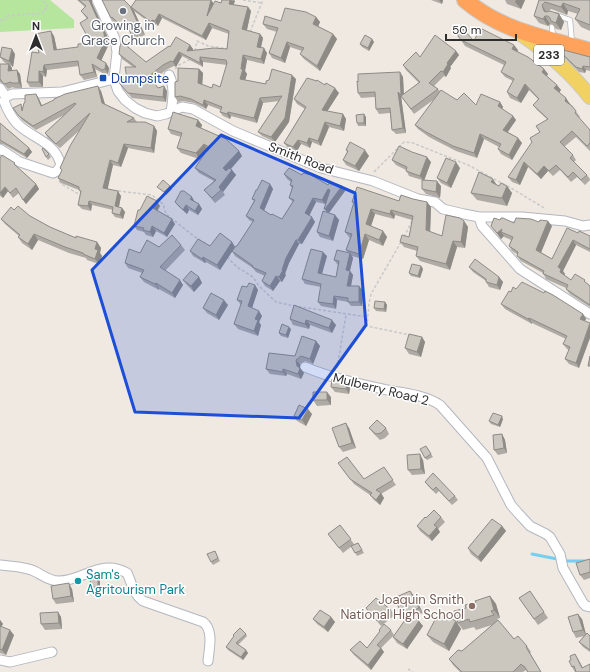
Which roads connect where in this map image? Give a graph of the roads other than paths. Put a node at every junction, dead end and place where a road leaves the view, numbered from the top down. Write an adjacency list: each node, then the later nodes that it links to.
1 (98, 0): 8 (street)
2 (465, 0): 4 (highway)
3 (552, 16): 5 (lane)
4 (518, 31): 5 (highway); 9 (main road, 233)
5 (572, 46): 6 (highway)
6 (590, 51)
7 (169, 75): 13 (street)
8 (114, 79): 11 (street); 13 (street, Smith Road)
9 (584, 80): 12 (main road, 233)
10 (0, 88): 11 (street)
11 (6, 97): 14 (street)
12 (590, 97)
13 (171, 112): 15 (street, Smith Road)
14 (0, 149)
15 (479, 217): 16 (street, Smith Road); 17 (street)
16 (590, 225)
17 (590, 314)
18 (305, 367): 20 (street, Mulberry Road 2)
19 (0, 565): 23 (street)
20 (590, 607)
21 (52, 652): 22 (street)
22 (0, 660)
23 (208, 660)

